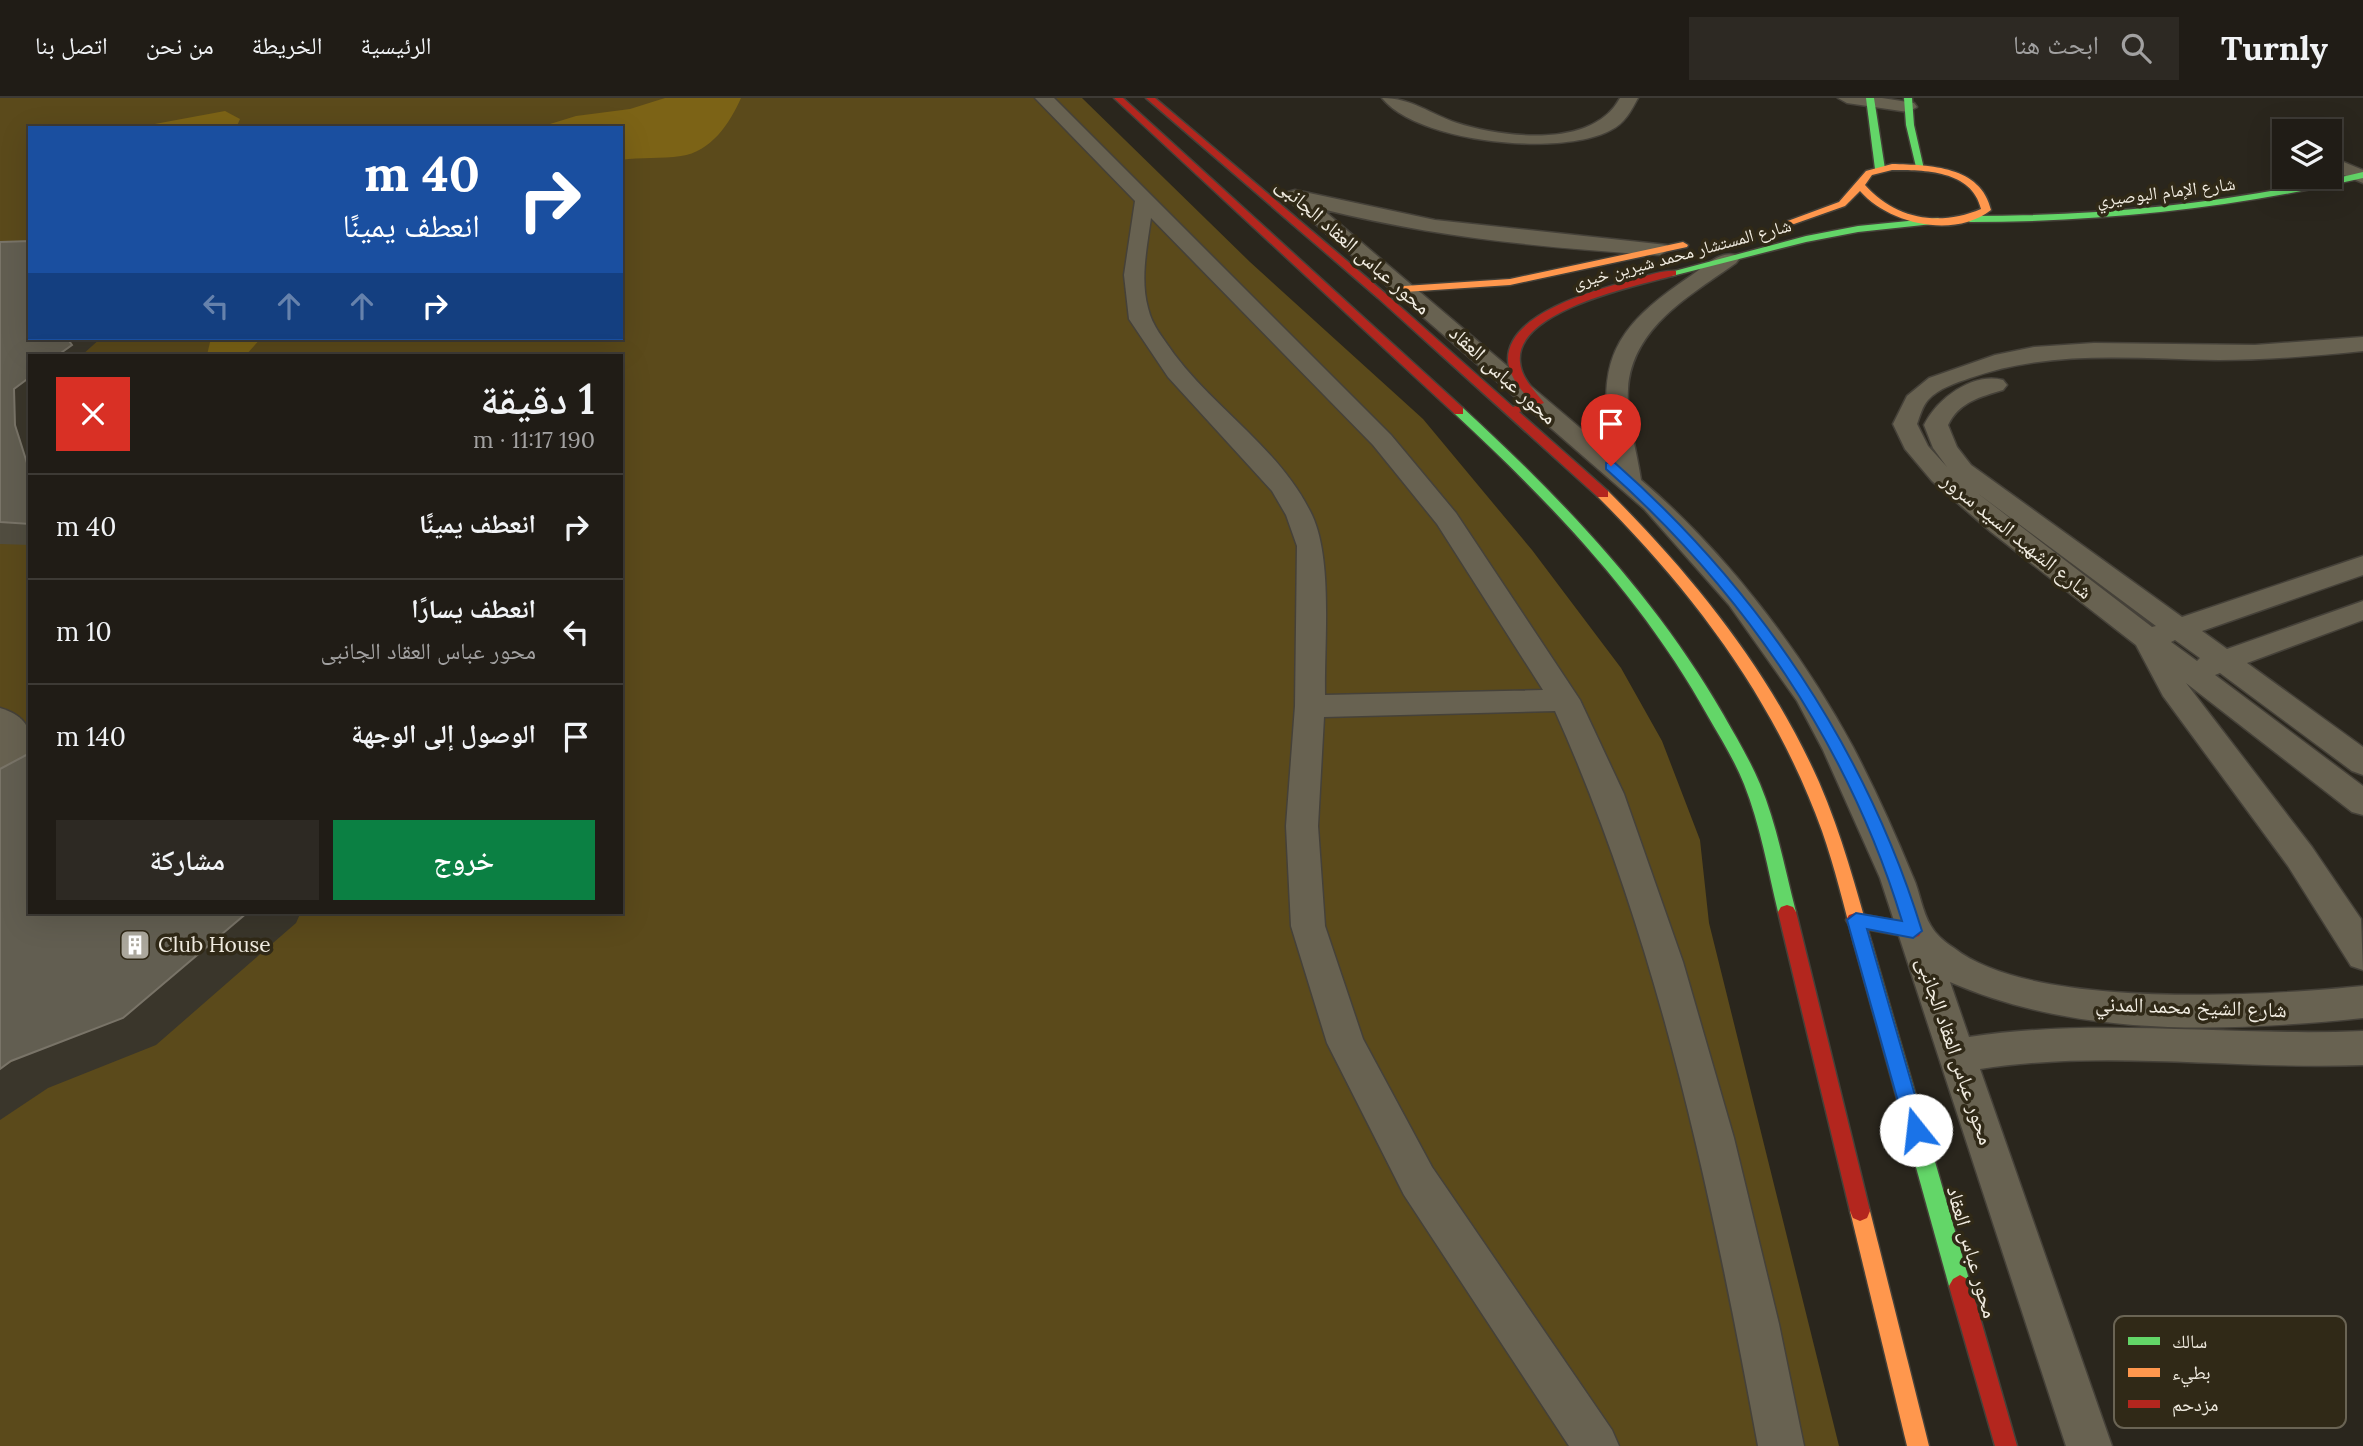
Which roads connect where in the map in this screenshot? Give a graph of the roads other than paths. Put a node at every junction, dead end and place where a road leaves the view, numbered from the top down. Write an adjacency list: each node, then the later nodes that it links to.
1 (1044, 98): 13 (street)
2 (1118, 98): 48 (main road)
3 (1150, 98): 18 (main road, محور عباس العقاد)
4 (1391, 98): 5 (street)
5 (1629, 98)
6 (1847, 98): 7 (street)
7 (1870, 100): 8 (street); 11 (main road)
8 (1908, 103): 10 (main road)
9 (2350, 165): 14 (main road, شارع الإمام البوصيري)
10 (1921, 167): 11 (main road); 14 (main road)
11 (1880, 169): 12 (main road, شارع المستشار محمد شيرين خيرى)
12 (1860, 185): 15 (main road); 16 (main road, شارع المستشار محمد شيرين خيرى)
13 (1145, 197): 32 (street); 33 (street)
14 (1970, 219): 15 (main road, شارع الإمام البوصيري)
15 (1938, 221): 20 (main road, شارع المستشار محمد شيرين خيرى)
16 (1768, 227)
17 (1701, 241): 19 (main road, شارع المستشار محمد شيرين خيرى)
18 (1335, 242): 19 (street, محور عباس العقاد الجانبى); 21 (street, محور عباس العقاد الجانبى); 24 (main road, محور عباس العقاد)
19 (1660, 249): 21 (main road, شارع المستشار محمد شيرين خيرى)
20 (1729, 259): 24 (main road, شارع المستشار محمد شيرين خيرى); 25 (street)
21 (1404, 289): 24 (street, محور عباس العقاد الجانبى)
22 (2363, 344): 29 (street, شارع الشهيد السيد سرور)
23 (2363, 360): 28 (street, شارع الشهيد السيد سرور)
24 (1525, 407): 25 (street, محور عباس العقاد الجانبى); 38 (main road, محور عباس العقاد)
25 (1629, 482): 39 (street, محور عباس العقاد الجانبى)
26 (2363, 565): 28 (street)
27 (2363, 610): 30 (street)
28 (2179, 626): 29 (street); 30 (street, شارع الشهيد السيد سرور)
29 (2148, 639): 31 (street, شارع الشهيد السيد سرور); 40 (street)
30 (2226, 660): 31 (street); 35 (street, شارع الشهيد السيد سرور)
31 (2191, 672): 37 (street, شارع الشهيد السيد سرور)
32 (1565, 700): 33 (street); 47 (street)
33 (1310, 706): 46 (street)
34 (0, 719): 36 (street)
35 (2363, 763)
36 (0, 777)
37 (2363, 803)
38 (1856, 920): 39 (main road); 49 (main road, محور عباس العقاد)
39 (1913, 931): 42 (street, شارع الشيخ محمد المدني); 45 (street, محور عباس العقاد الجانبى)
40 (2363, 955)
41 (2363, 1002): 42 (street, شارع الشيخ محمد المدني)
42 (2098, 1006): 43 (street)
43 (2119, 1045): 44 (street, شارع الشيخ محمد المدني); 45 (street, شارع الشيخ محمد المدني)
44 (2363, 1048)
45 (1957, 1056): 50 (street, محور عباس العقاد الجانبى)
46 (1596, 1446)
47 (1781, 1446)
48 (1918, 1446)
49 (2006, 1446)
50 (2089, 1446)

